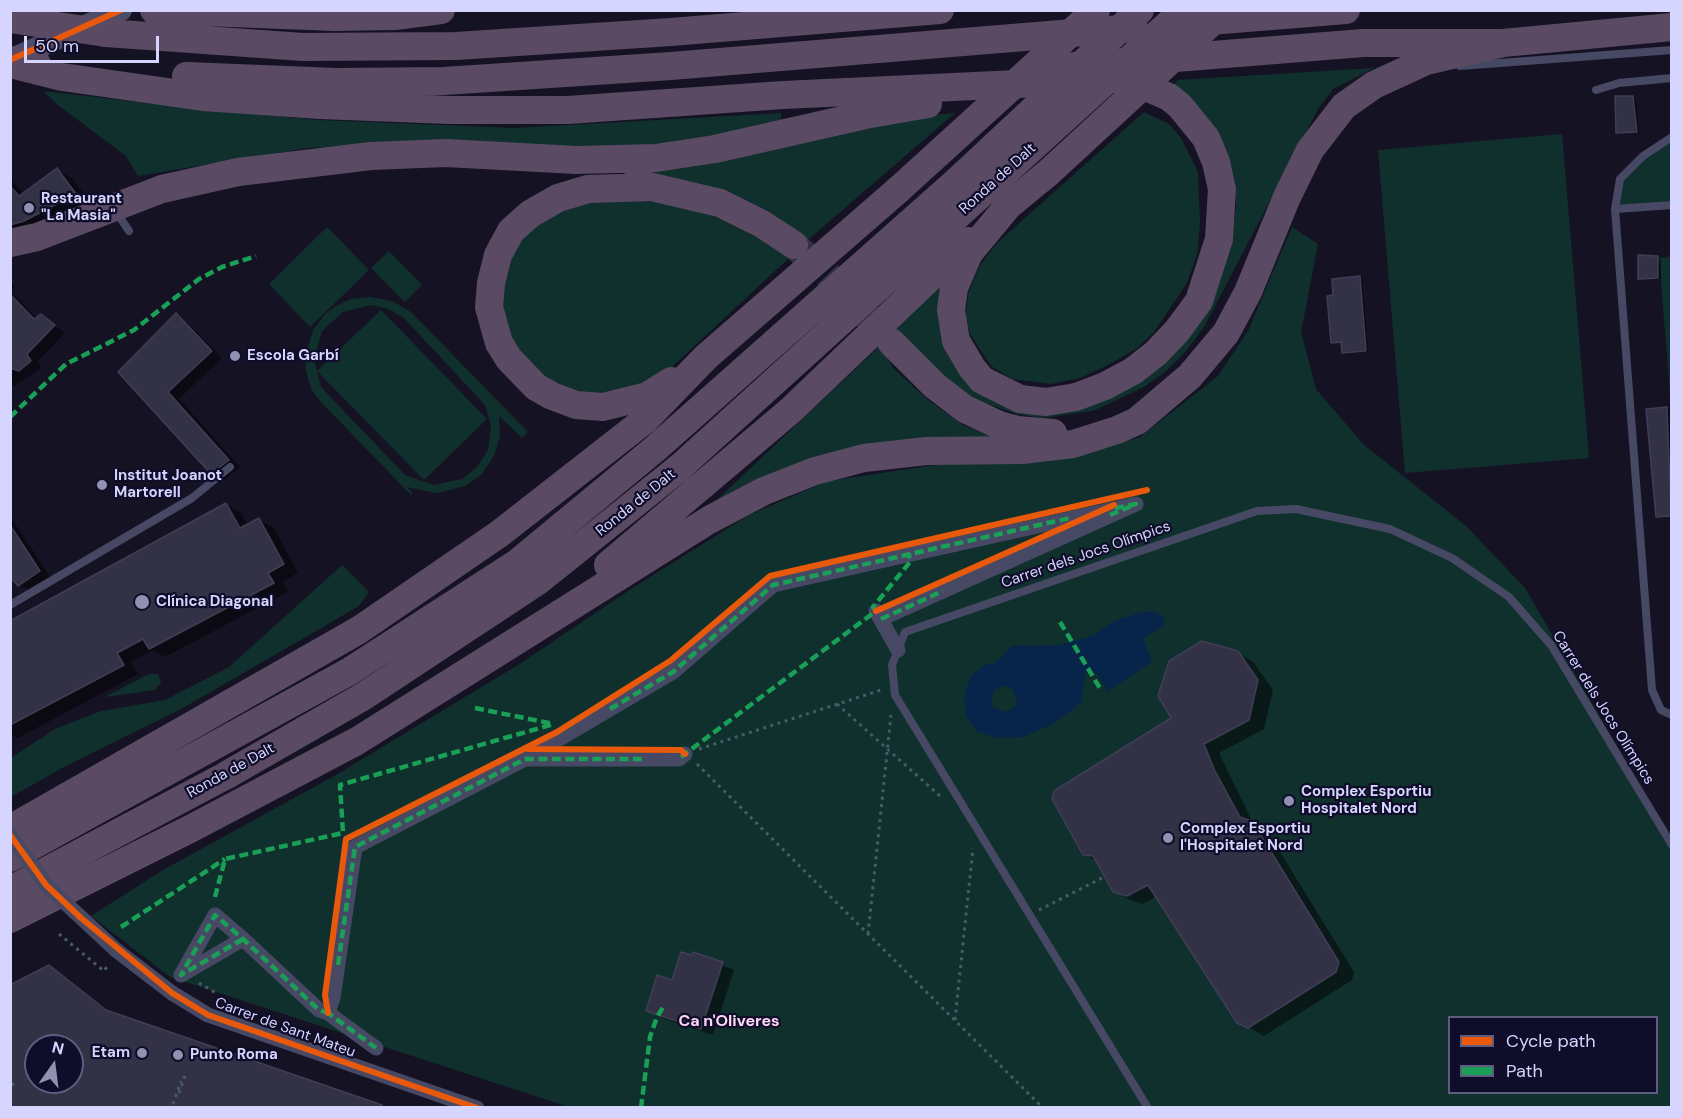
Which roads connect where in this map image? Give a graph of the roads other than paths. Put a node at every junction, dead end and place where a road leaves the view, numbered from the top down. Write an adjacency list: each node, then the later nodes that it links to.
1 (85, 10): 16 (street)
2 (155, 10): 11 (highway)
3 (280, 10): 11 (highway)
4 (441, 10): 11 (highway)
5 (940, 10): 13 (highway)
6 (1096, 10): 37 (highway, bridge)
7 (1140, 10): 50 (highway, Ronda de Dalt, bridge)
8 (1184, 10): 51 (highway, Ronda de Dalt, bridge)
9 (1225, 10): 30 (highway, bridge)
10 (1346, 10): 18 (highway)
11 (243, 14)
12 (10, 19): 13 (highway, bridge)
13 (113, 22): 18 (street)
14 (1671, 27): 15 (highway)
15 (1503, 43): 21 (highway); 24 (highway)
16 (10, 45)
17 (1671, 50): 19 (lane)
18 (19, 64): 24 (highway)
19 (1447, 68)
20 (1428, 70): 21 (lane)
21 (1391, 76): 38 (highway)
22 (1671, 78): 23 (lane)
23 (1596, 90)
24 (783, 95): 25 (highway)
25 (1191, 120): 27 (highway); 30 (highway)
26 (1671, 137): 31 (lane)
27 (298, 164): 28 (highway); 34 (highway)
28 (653, 187): 35 (highway); 37 (highway)
29 (1671, 205): 31 (lane)
30 (1008, 206): 41 (highway)
31 (1615, 209): 43 (lane)
32 (119, 216): 33 (lane)
33 (129, 231)
34 (10, 243)
35 (794, 245)
36 (892, 343): 38 (highway)
37 (706, 357): 47 (highway)
38 (1158, 402): 41 (highway)
39 (230, 467): 40 (lane)
40 (10, 605)
41 (523, 635): 46 (highway)
42 (898, 650): 45 (street); 49 (lane, Carrer dels Jocs Olímpics); 58 (lane, Carrer dels Jocs Olímpics)
43 (1671, 715)
44 (686, 754): 45 (street)
45 (525, 759): 55 (street)
46 (192, 828): 52 (highway); 53 (highway)
47 (10, 829)
48 (10, 835): 57 (street, Carrer de Sant Mateu, bridge)
49 (1671, 845)
50 (10, 858)
51 (10, 890)
52 (10, 919)
53 (10, 932)
54 (243, 939): 55 (street)
55 (328, 1013): 56 (street)
56 (376, 1048)
57 (474, 1107)
58 (1148, 1107)

